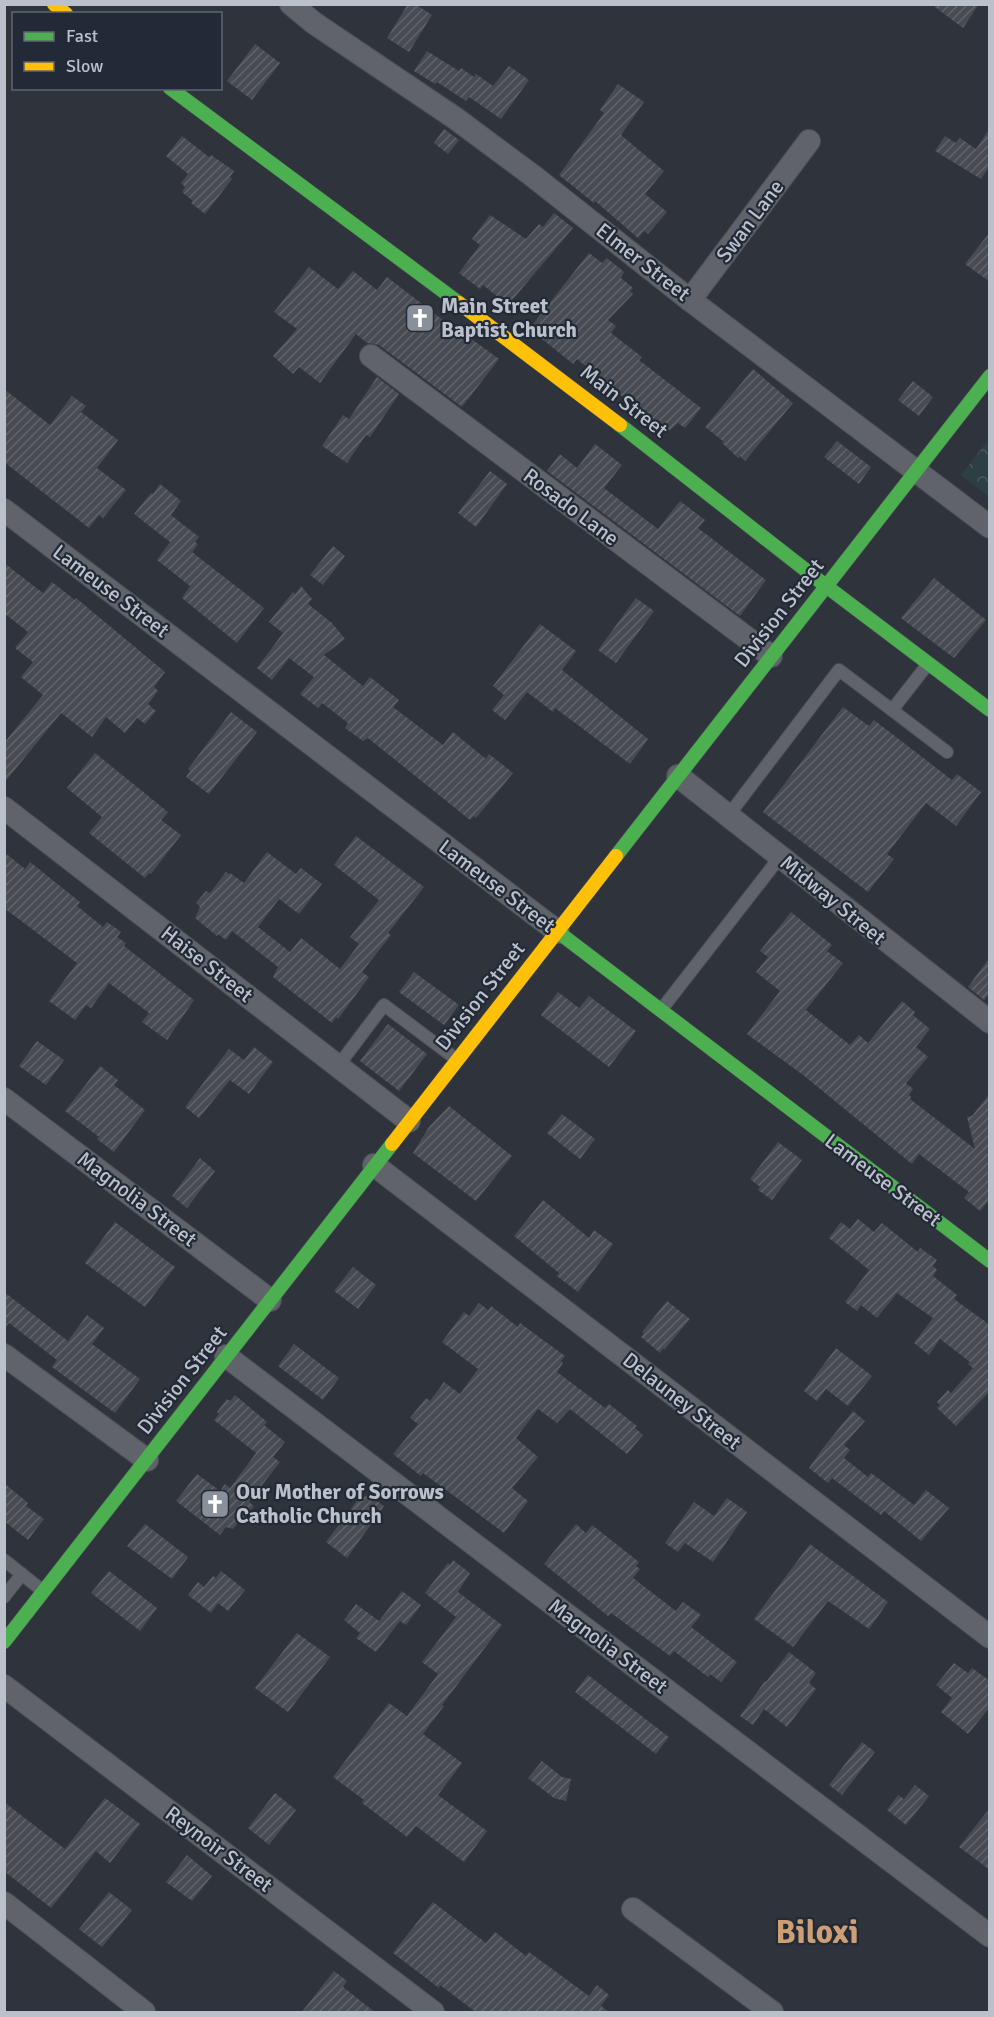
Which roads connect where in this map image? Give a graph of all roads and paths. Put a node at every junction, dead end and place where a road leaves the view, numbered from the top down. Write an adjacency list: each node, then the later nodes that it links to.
1 (291, 4): 4 (street, Elmer Street)
2 (174, 90): 10 (main road, Main Street)
3 (809, 141): 4 (street, Swan Lane)
4 (690, 300): 7 (street, Elmer Street)
5 (371, 356): 11 (street, Rosado Lane)
6 (990, 376): 7 (main road, Division Street)
7 (916, 471): 9 (street, Elmer Street); 10 (main road, Division Street)
8 (4, 510): 20 (street, Lameuse Street)
9 (990, 526)
10 (826, 586): 11 (main road, Division Street); 12 (main road, Main Street)
11 (771, 656): 16 (main road, Division Street)
12 (928, 663): 13 (lane); 14 (main road, Main Street)
13 (892, 710): 15 (lane); 18 (lane)
14 (990, 710)
15 (947, 752)
16 (678, 776): 18 (street, Midway Street); 20 (main road, Division Street)
17 (4, 808): 24 (street, Haise Street)
18 (728, 816): 19 (street, Midway Street)
19 (780, 857): 21 (lane); 22 (street, Midway Street)
20 (558, 932): 21 (main road, Lameuse Street); 23 (main road, Division Street)
21 (661, 1011): 28 (main road, Lameuse Street)
22 (990, 1022)
23 (457, 1059): 24 (lane); 26 (main road, Division Street)
24 (338, 1066): 26 (street, Haise Street)
25 (4, 1099): 29 (street, Magnolia Street)
26 (409, 1121): 27 (main road, Division Street)
27 (374, 1165): 29 (main road, Division Street); 38 (street, Delauney Street)
28 (990, 1261)
29 (270, 1300): 31 (main road, Division Street)
30 (4, 1355): 32 (street)
31 (226, 1356): 32 (main road, Division Street); 42 (street, Magnolia Street)
32 (147, 1460): 35 (main road, Division Street)
33 (4, 1560): 34 (lane)
34 (22, 1574): 35 (lane); 36 (lane)
35 (44, 1592): 37 (main road, Division Street)
36 (4, 1597)
37 (6, 1638)
38 (990, 1638)
39 (4, 1686): 44 (street, Reynoir Street)
40 (4, 1903): 43 (street)
41 (633, 1909): 45 (street)
42 (990, 1936)
43 (144, 2013)
44 (433, 2013)
45 (772, 2013)

